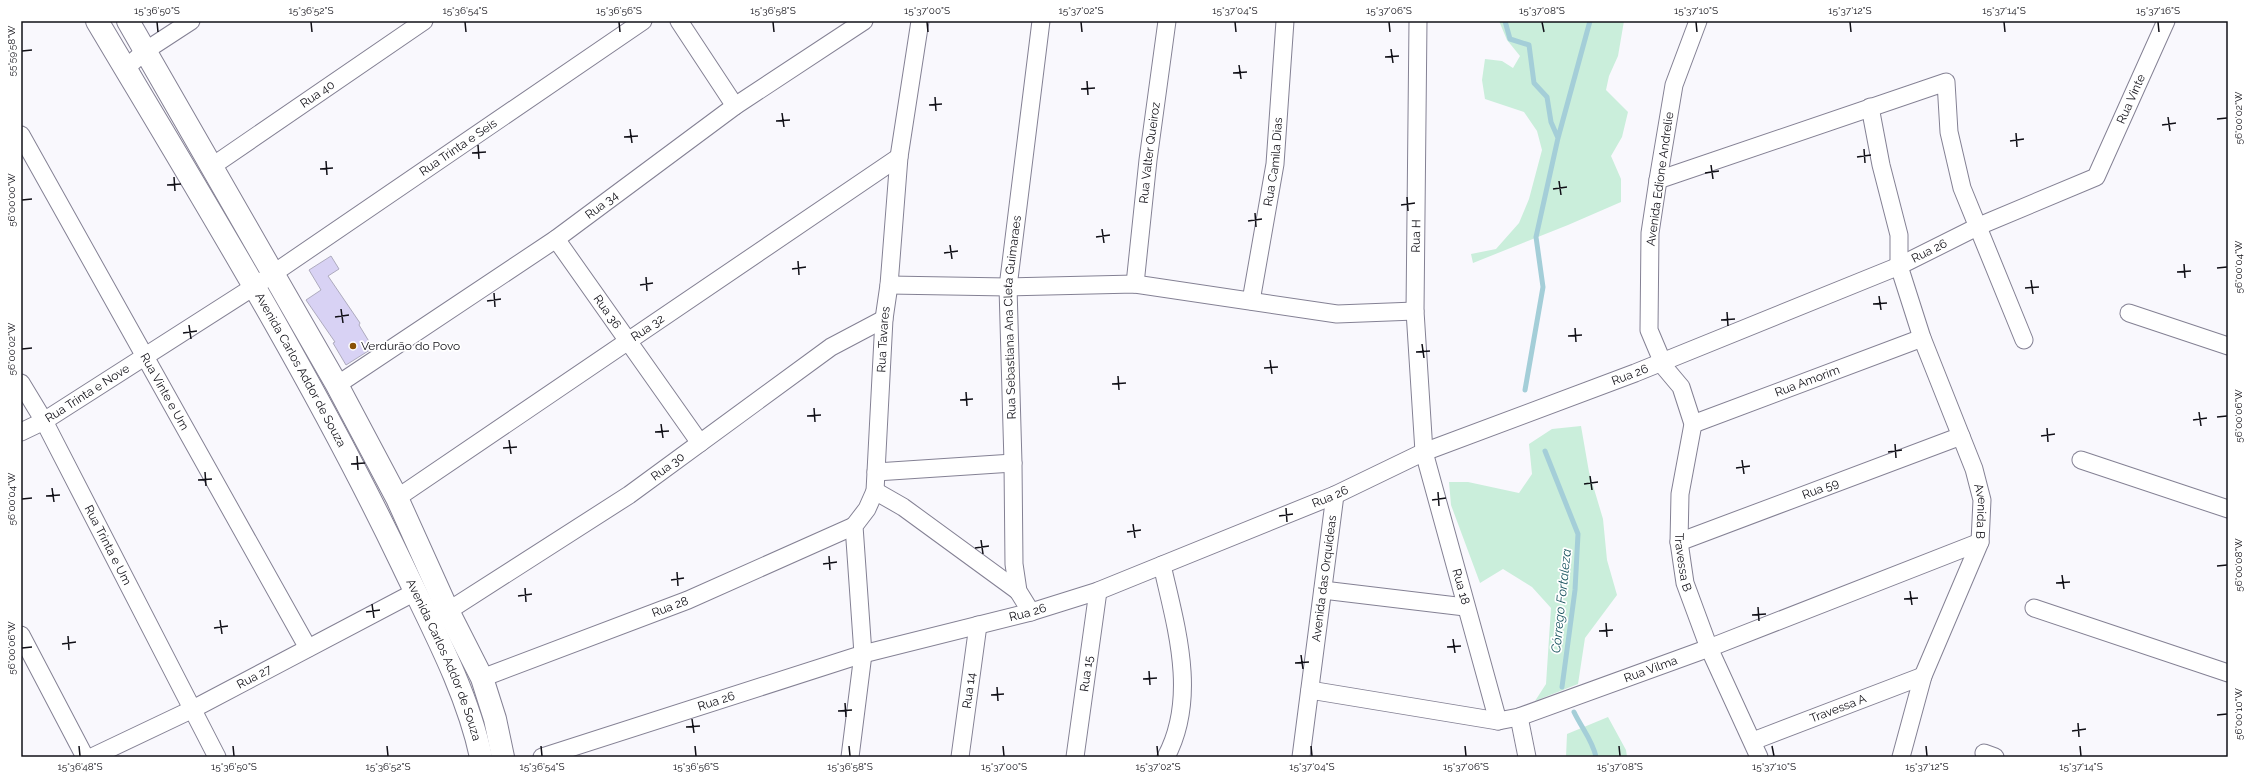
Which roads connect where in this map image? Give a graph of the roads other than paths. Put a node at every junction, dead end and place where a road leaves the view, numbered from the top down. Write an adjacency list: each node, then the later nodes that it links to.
1 (97, 21): 16 (street, Avenida Carlos Addor de Souza)
2 (128, 21): 15 (street, Avenida Carlos Addor de Souza)
3 (191, 21): 15 (street)
4 (424, 21): 21 (street, Rua 40)
5 (643, 21): 27 (street, Rua Trinta e Seis)
6 (679, 21): 17 (street)
7 (863, 21): 17 (street, Rua 34)
8 (920, 21): 20 (street, Rua Tavares)
9 (1041, 21): 30 (street, Rua Sebastiana Ana Cleta Guimaraes)
10 (1167, 21): 28 (street, Rua Valter Queiroz)
11 (1285, 21): 31 (street, Rua Camila Dias)
12 (1418, 21): 32 (street, Rua H)
13 (1698, 21): 23 (street, Avenida Edione Andrelie)
14 (2164, 21): 22 (street, Rua Vinte)
15 (145, 51): 16 (street); 21 (street, Avenida Carlos Addor de Souza)
16 (125, 69): 27 (street, Avenida Carlos Addor de Souza)
17 (735, 106): 25 (street, Rua 34)
18 (1870, 107): 23 (street); 24 (street); 26 (street, Avenida B)
19 (21, 135): 39 (street, Rua Vinte e Um)
20 (899, 157): 29 (street, Rua Tavares); 37 (street, Rua 32)
21 (211, 167): 27 (street, Avenida Carlos Addor de Souza)
22 (2096, 177): 24 (street, Rua 26)
23 (1658, 180): 40 (street, Avenida Edione Andrelie)
24 (1979, 226): 26 (street, Rua 26); 36 (street)
25 (556, 240): 37 (street, Rua 36); 42 (street, Rua 34)
26 (1899, 266): 35 (street, Avenida B); 40 (street, Rua 26)
27 (264, 280): 39 (street, Rua Trinta e Nove); 42 (street, Avenida Carlos Addor de Souza); 63 (street, Avenida Carlos Addor de Souza)
28 (1135, 284): 30 (street); 31 (street)
29 (890, 285): 30 (street); 34 (street, Rua Tavares)
30 (1008, 287): 50 (street, Rua Sebastiana Ana Cleta Guimaraes)
31 (1251, 301): 32 (street)
32 (1415, 310): 48 (street, Rua H)
33 (2129, 313): 38 (street)
34 (884, 319): 47 (street, Rua 30); 51 (street, Rua Tavares)
35 (1922, 338): 44 (street, Rua Amorim); 46 (street, Avenida B)
36 (2024, 340)
37 (629, 341): 47 (street, Rua 36); 54 (street, Rua 32)
38 (2228, 346)
39 (146, 355): 43 (street, Rua Trinta e Nove); 70 (street, Rua Vinte e Um)
40 (1662, 363): 44 (street, Travessa B); 48 (street, Rua 26)
41 (21, 383): 43 (street, Rua Trinta e Um)
42 (337, 386): 54 (street, Avenida Carlos Addor de Souza)
43 (44, 421): 45 (street, Rua Trinta e Nove); 77 (street, Rua Trinta e Um)
44 (1693, 424): 57 (street, Travessa B)
45 (21, 432)
46 (1960, 436): 57 (street, Rua 59); 58 (street, Avenida B)
47 (700, 443): 66 (street, Rua 30)
48 (1424, 452): 53 (street, Rua 26); 64 (street, Rua 18)
49 (2081, 460): 55 (street)
50 (1013, 463): 51 (street); 61 (street, Rua Sebastiana Ana Cleta Guimaraes)
51 (876, 472): 52 (street, Rua Tavares)
52 (875, 491): 56 (street, Rua Tavares); 61 (street)
53 (1335, 494): 59 (street, Rua 26); 60 (street, Avenida das Orquídeas)
54 (396, 498): 66 (street, Avenida Carlos Addor de Souza)
55 (2228, 509)
56 (854, 526): 72 (street); 75 (street, Rua 28)
57 (1679, 542): 71 (street, Travessa B)
58 (1980, 542): 71 (street, Rua Vilma); 74 (street, Avenida B)
59 (1162, 564): 62 (street, Rua 26); 90 (street)
60 (1323, 590): 64 (street); 76 (street, Avenida das Orquídeas)
61 (1018, 591): 67 (street, Rua Sebastiana Ana Cleta Guimaraes)
62 (1098, 591): 67 (street, Rua 26); 89 (street, Rua 15)
63 (415, 592): 70 (street, Rua 27); 84 (street, Avenida Carlos Addor de Souza)
64 (1465, 607): 79 (street, Rua 18)
65 (2034, 608): 73 (street)
66 (448, 611): 75 (street, Avenida Carlos Addor de Souza)
67 (1031, 612): 68 (street, Rua 26)
68 (978, 625): 72 (street, Rua 26); 88 (street, Rua 14)
69 (21, 635): 81 (street)
70 (308, 648): 77 (street, Rua 27)
71 (1710, 648): 78 (street, Rua Vilma); 80 (street, Travessa B)
72 (863, 654): 86 (street, Rua 26); 87 (street)
73 (2228, 673)
74 (1924, 676): 80 (street, Travessa A); 94 (street, Avenida B)
75 (482, 678): 85 (street, Avenida Carlos Addor de Souza)
76 (1310, 690): 79 (street, Rua Vilma); 91 (street, Avenida das Orquídeas)
77 (193, 709): 82 (street, Rua 27); 83 (street, Rua Trinta e Um)
78 (1519, 717): 79 (street, Rua Vilma); 92 (street)
79 (1498, 721)
80 (1753, 741): 93 (street, Travessa B)
81 (86, 757)
82 (92, 757)
83 (218, 757)
84 (481, 757)
85 (503, 757)
86 (542, 757)
87 (850, 757)
88 (960, 757)
89 (1075, 757)
90 (1166, 757)
91 (1301, 757)
92 (1527, 757)
93 (1759, 757)
94 (1901, 757)

